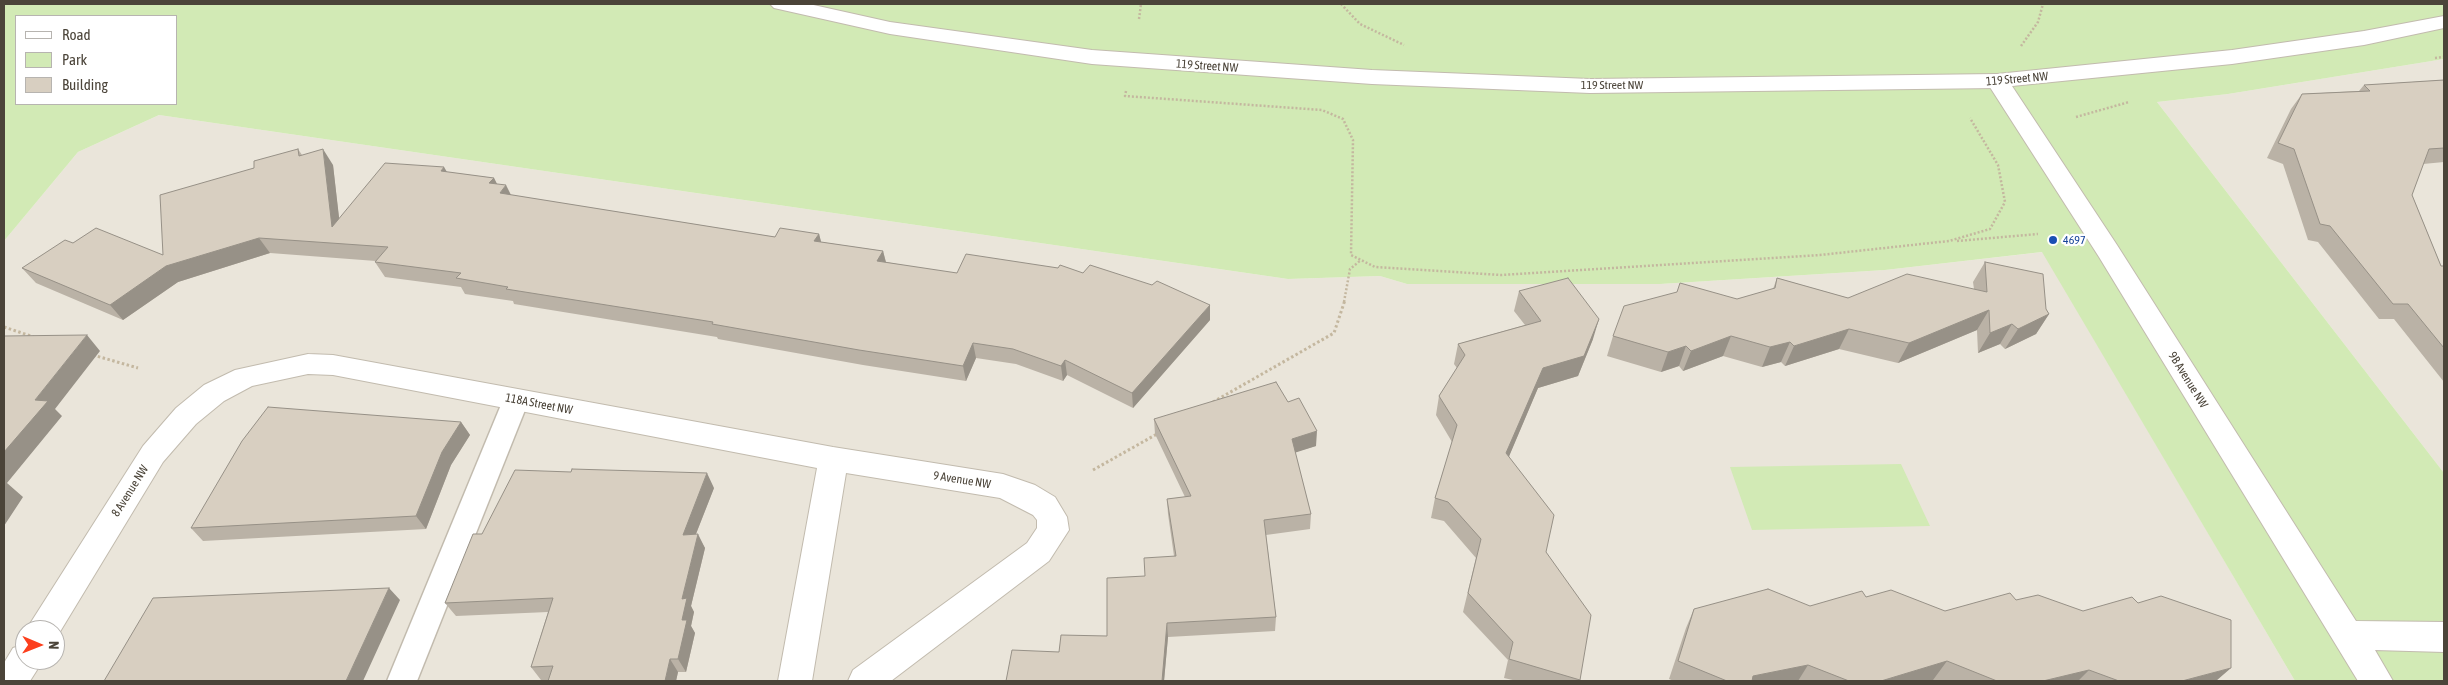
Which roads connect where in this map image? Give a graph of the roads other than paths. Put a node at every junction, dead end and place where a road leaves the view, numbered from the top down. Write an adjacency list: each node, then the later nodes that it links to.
1 (781, 4): 3 (street, 119 Street NW)
2 (2444, 22): 3 (street, 119 Street NW)
3 (1997, 82): 8 (street, 9B Avenue NW)
4 (245, 378): 5 (street, 118A Street NW); 7 (street, 8 Avenue NW)
5 (516, 400): 6 (street, 118A Street NW); 12 (lane)
6 (833, 459): 13 (street); 14 (street, 9 Avenue NW)
7 (49, 620)
8 (2347, 635): 9 (street); 15 (street, 9B Avenue NW)
9 (2444, 637)
10 (18, 670): 11 (street)
11 (11, 681)
12 (402, 681)
13 (795, 681)
14 (864, 681)
15 (2376, 681)

